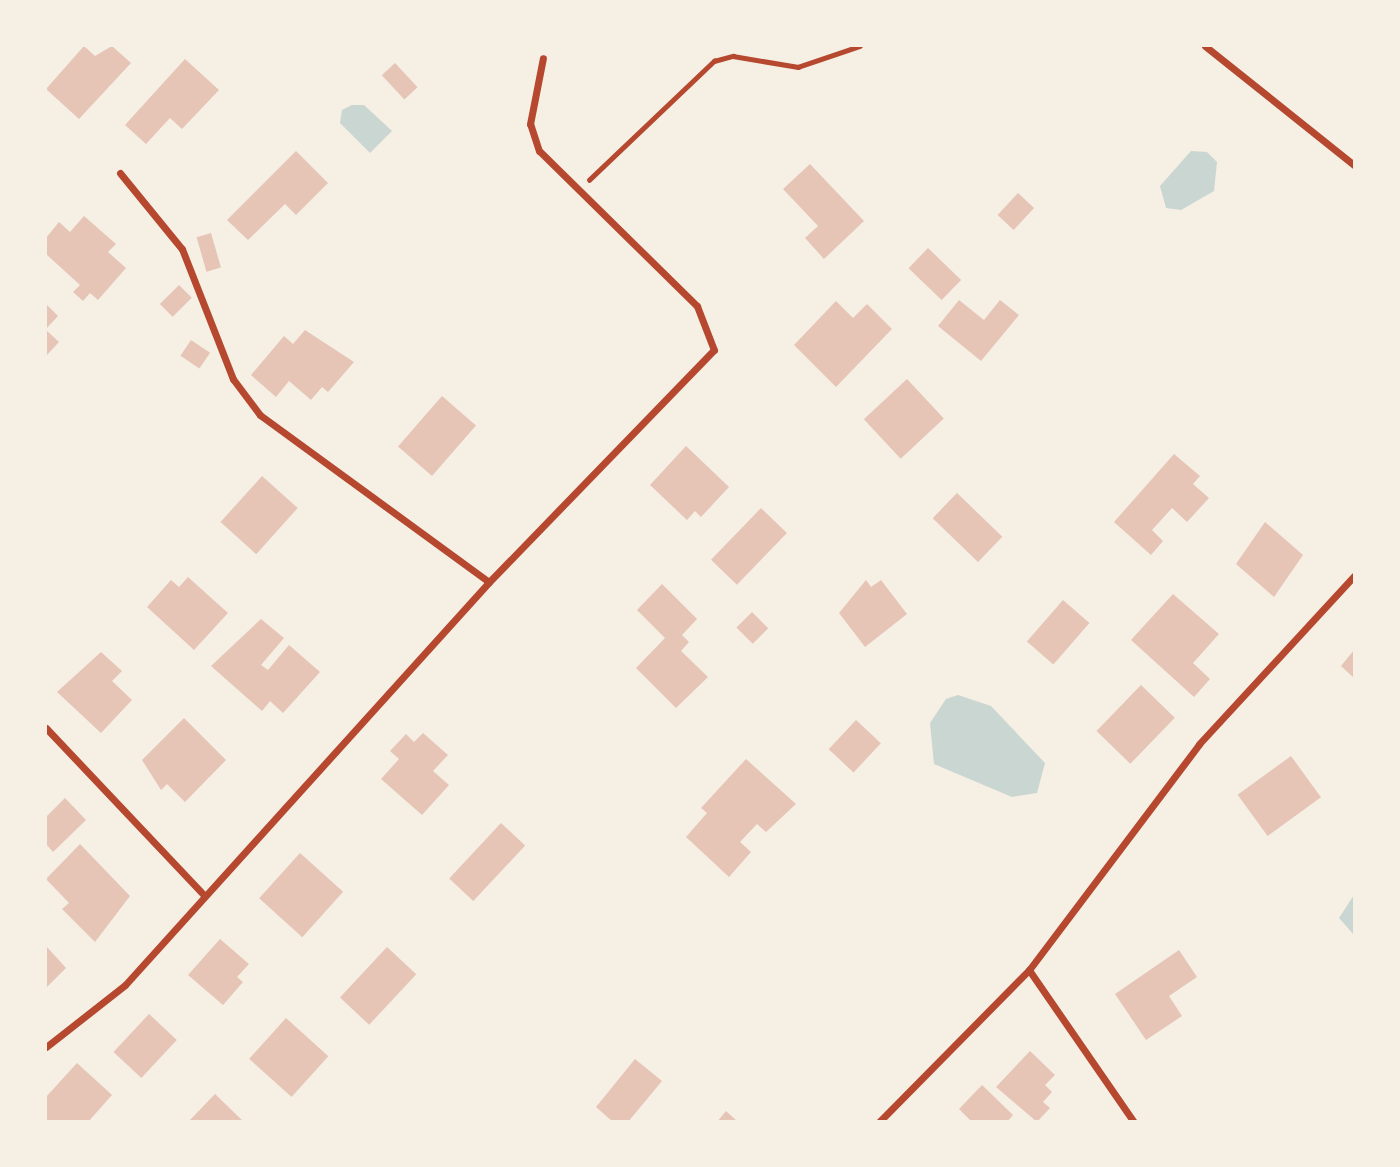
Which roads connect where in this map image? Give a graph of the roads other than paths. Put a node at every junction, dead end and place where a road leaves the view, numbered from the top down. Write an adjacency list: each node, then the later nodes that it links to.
1 (1205, 46): 3 (street)
2 (543, 58): 6 (street)
3 (1354, 165)
4 (120, 173): 6 (street)
5 (1354, 576): 9 (street)
6 (489, 582): 8 (street)
7 (46, 728): 8 (street)
8 (204, 895): 10 (street)
9 (1029, 970): 11 (street); 12 (street)
10 (46, 1047)
11 (879, 1122)
12 (1134, 1122)

